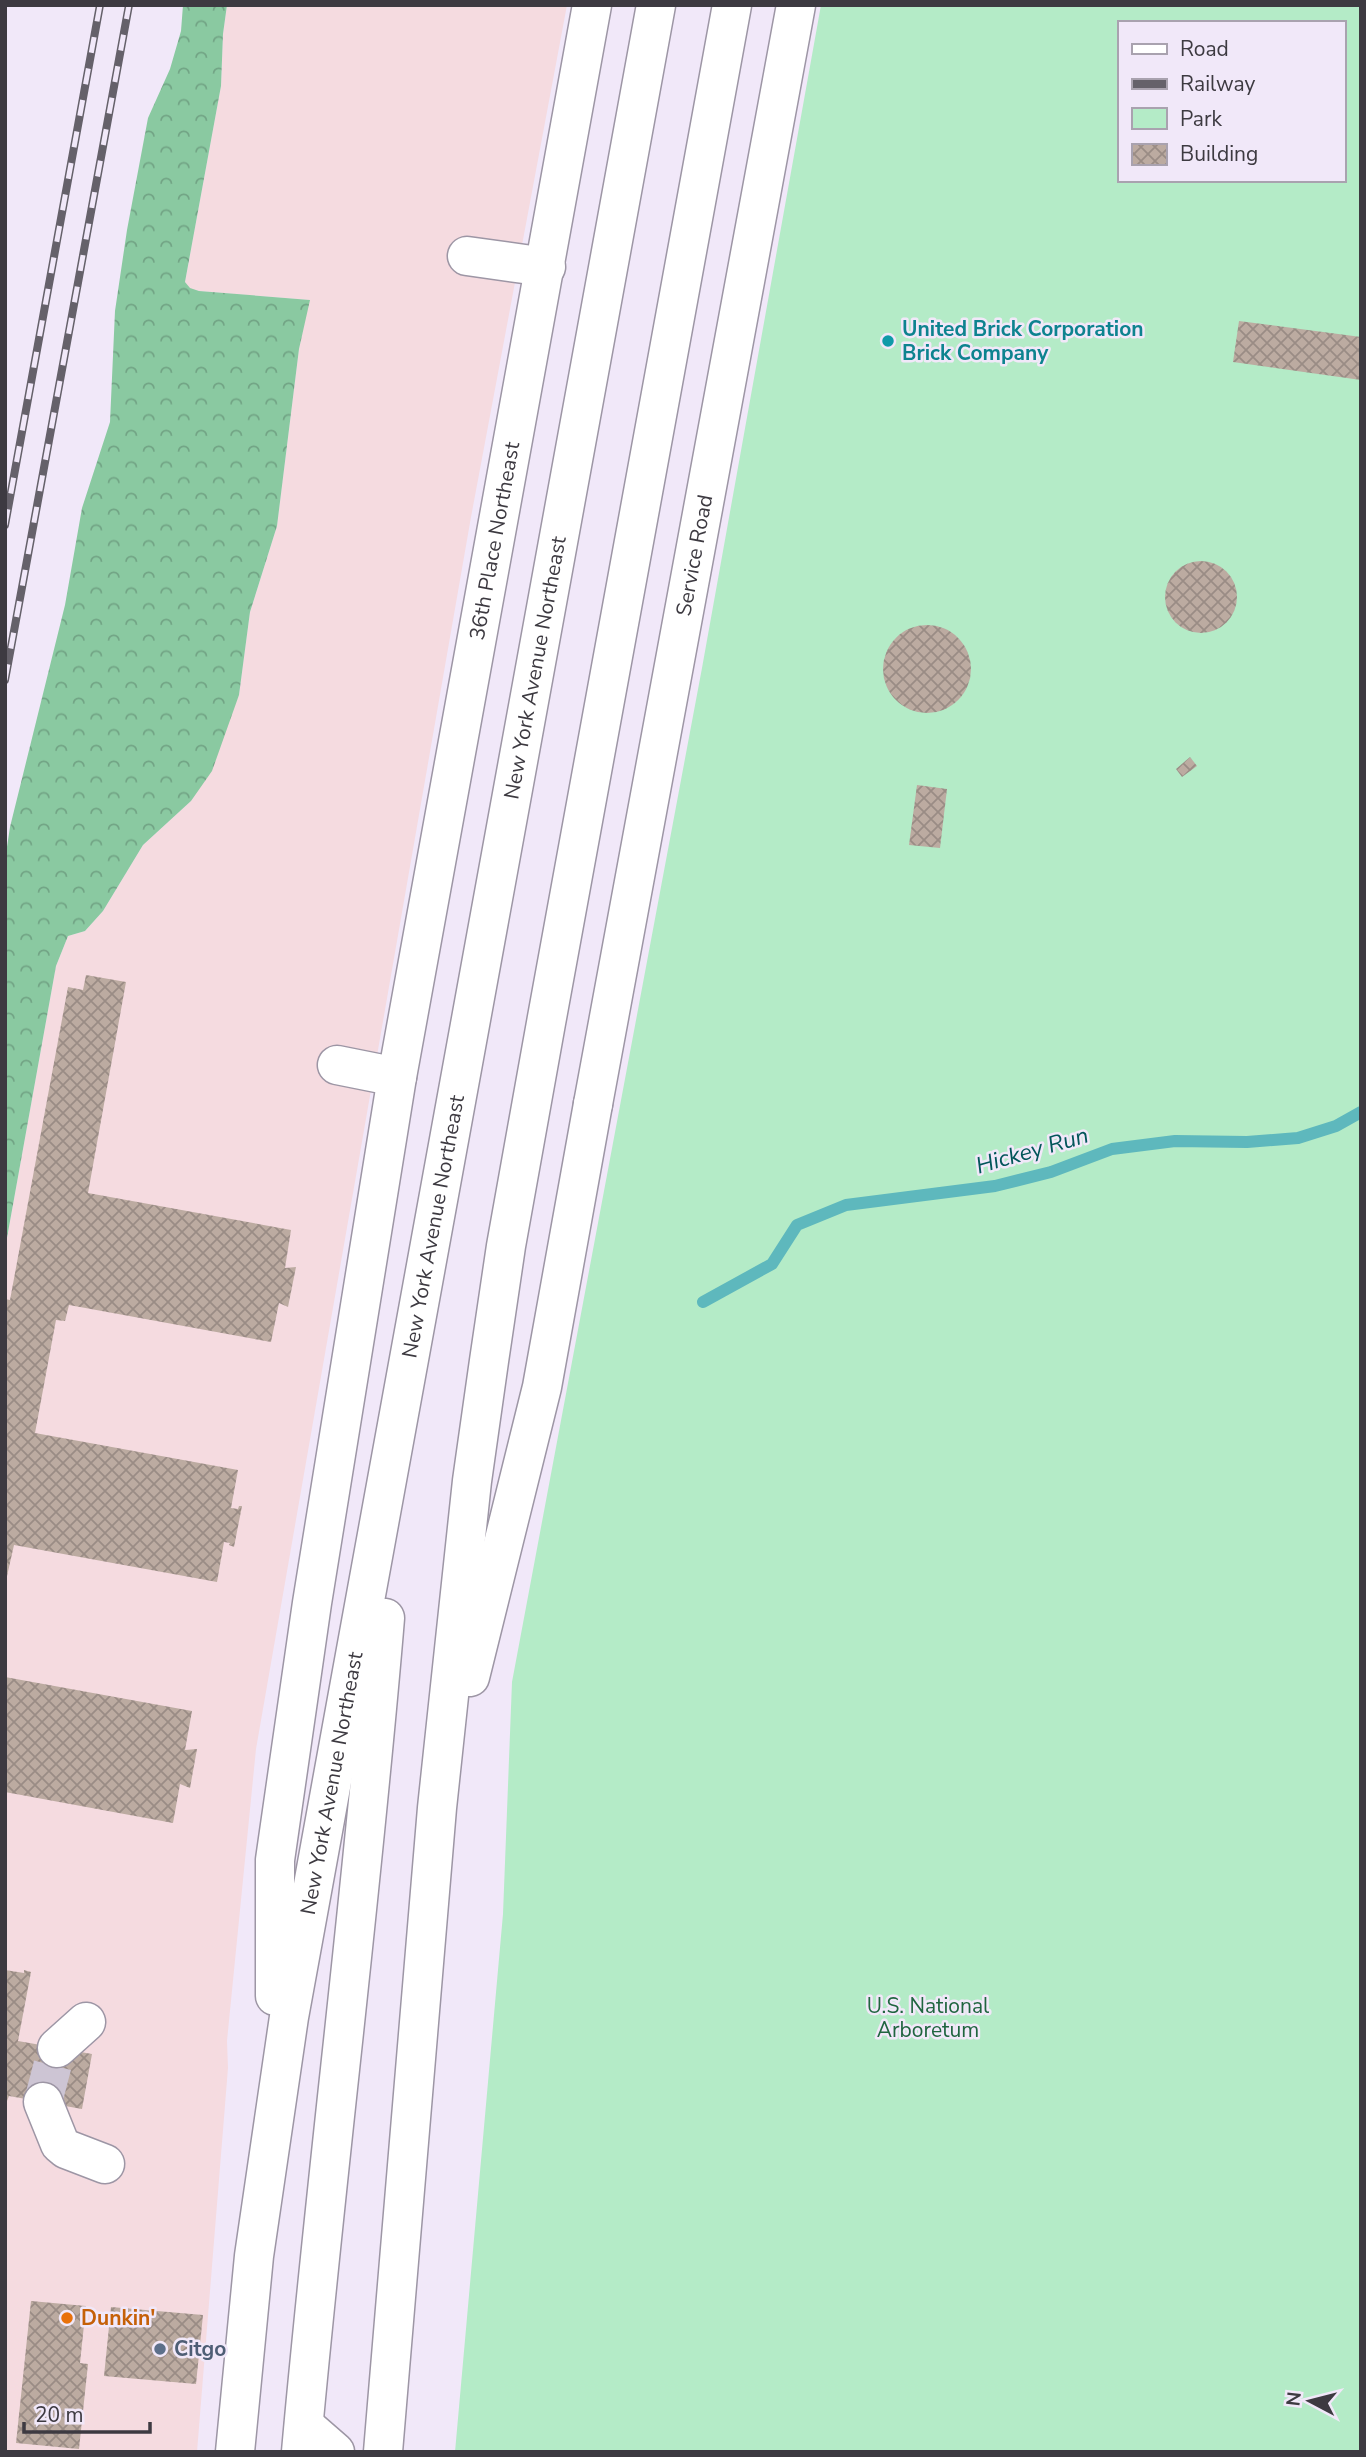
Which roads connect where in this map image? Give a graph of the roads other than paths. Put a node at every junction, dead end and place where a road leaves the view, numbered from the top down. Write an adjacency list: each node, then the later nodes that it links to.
1 (592, 5): 6 (main road, 36th Place Northeast)
2 (656, 5): 9 (main road, New York Avenue Northeast)
3 (733, 5): 10 (main road)
4 (796, 5): 10 (main road, Service Road)
5 (467, 256): 6 (main road)
6 (546, 267): 8 (main road, 36th Place Northeast)
7 (337, 1065): 8 (main road)
8 (397, 1077): 14 (main road, 36th Place Northeast)
9 (404, 1392): 14 (main road, New York Avenue Northeast); 16 (main road)
10 (437, 1808): 19 (main road)
11 (86, 2022): 12 (main road)
12 (57, 2048)
13 (43, 2102): 15 (main road)
14 (276, 2102): 17 (main road, New York Avenue Northeast)
15 (104, 2164)
16 (302, 2438): 18 (main road)
17 (235, 2452)
18 (335, 2452)
19 (383, 2452)

